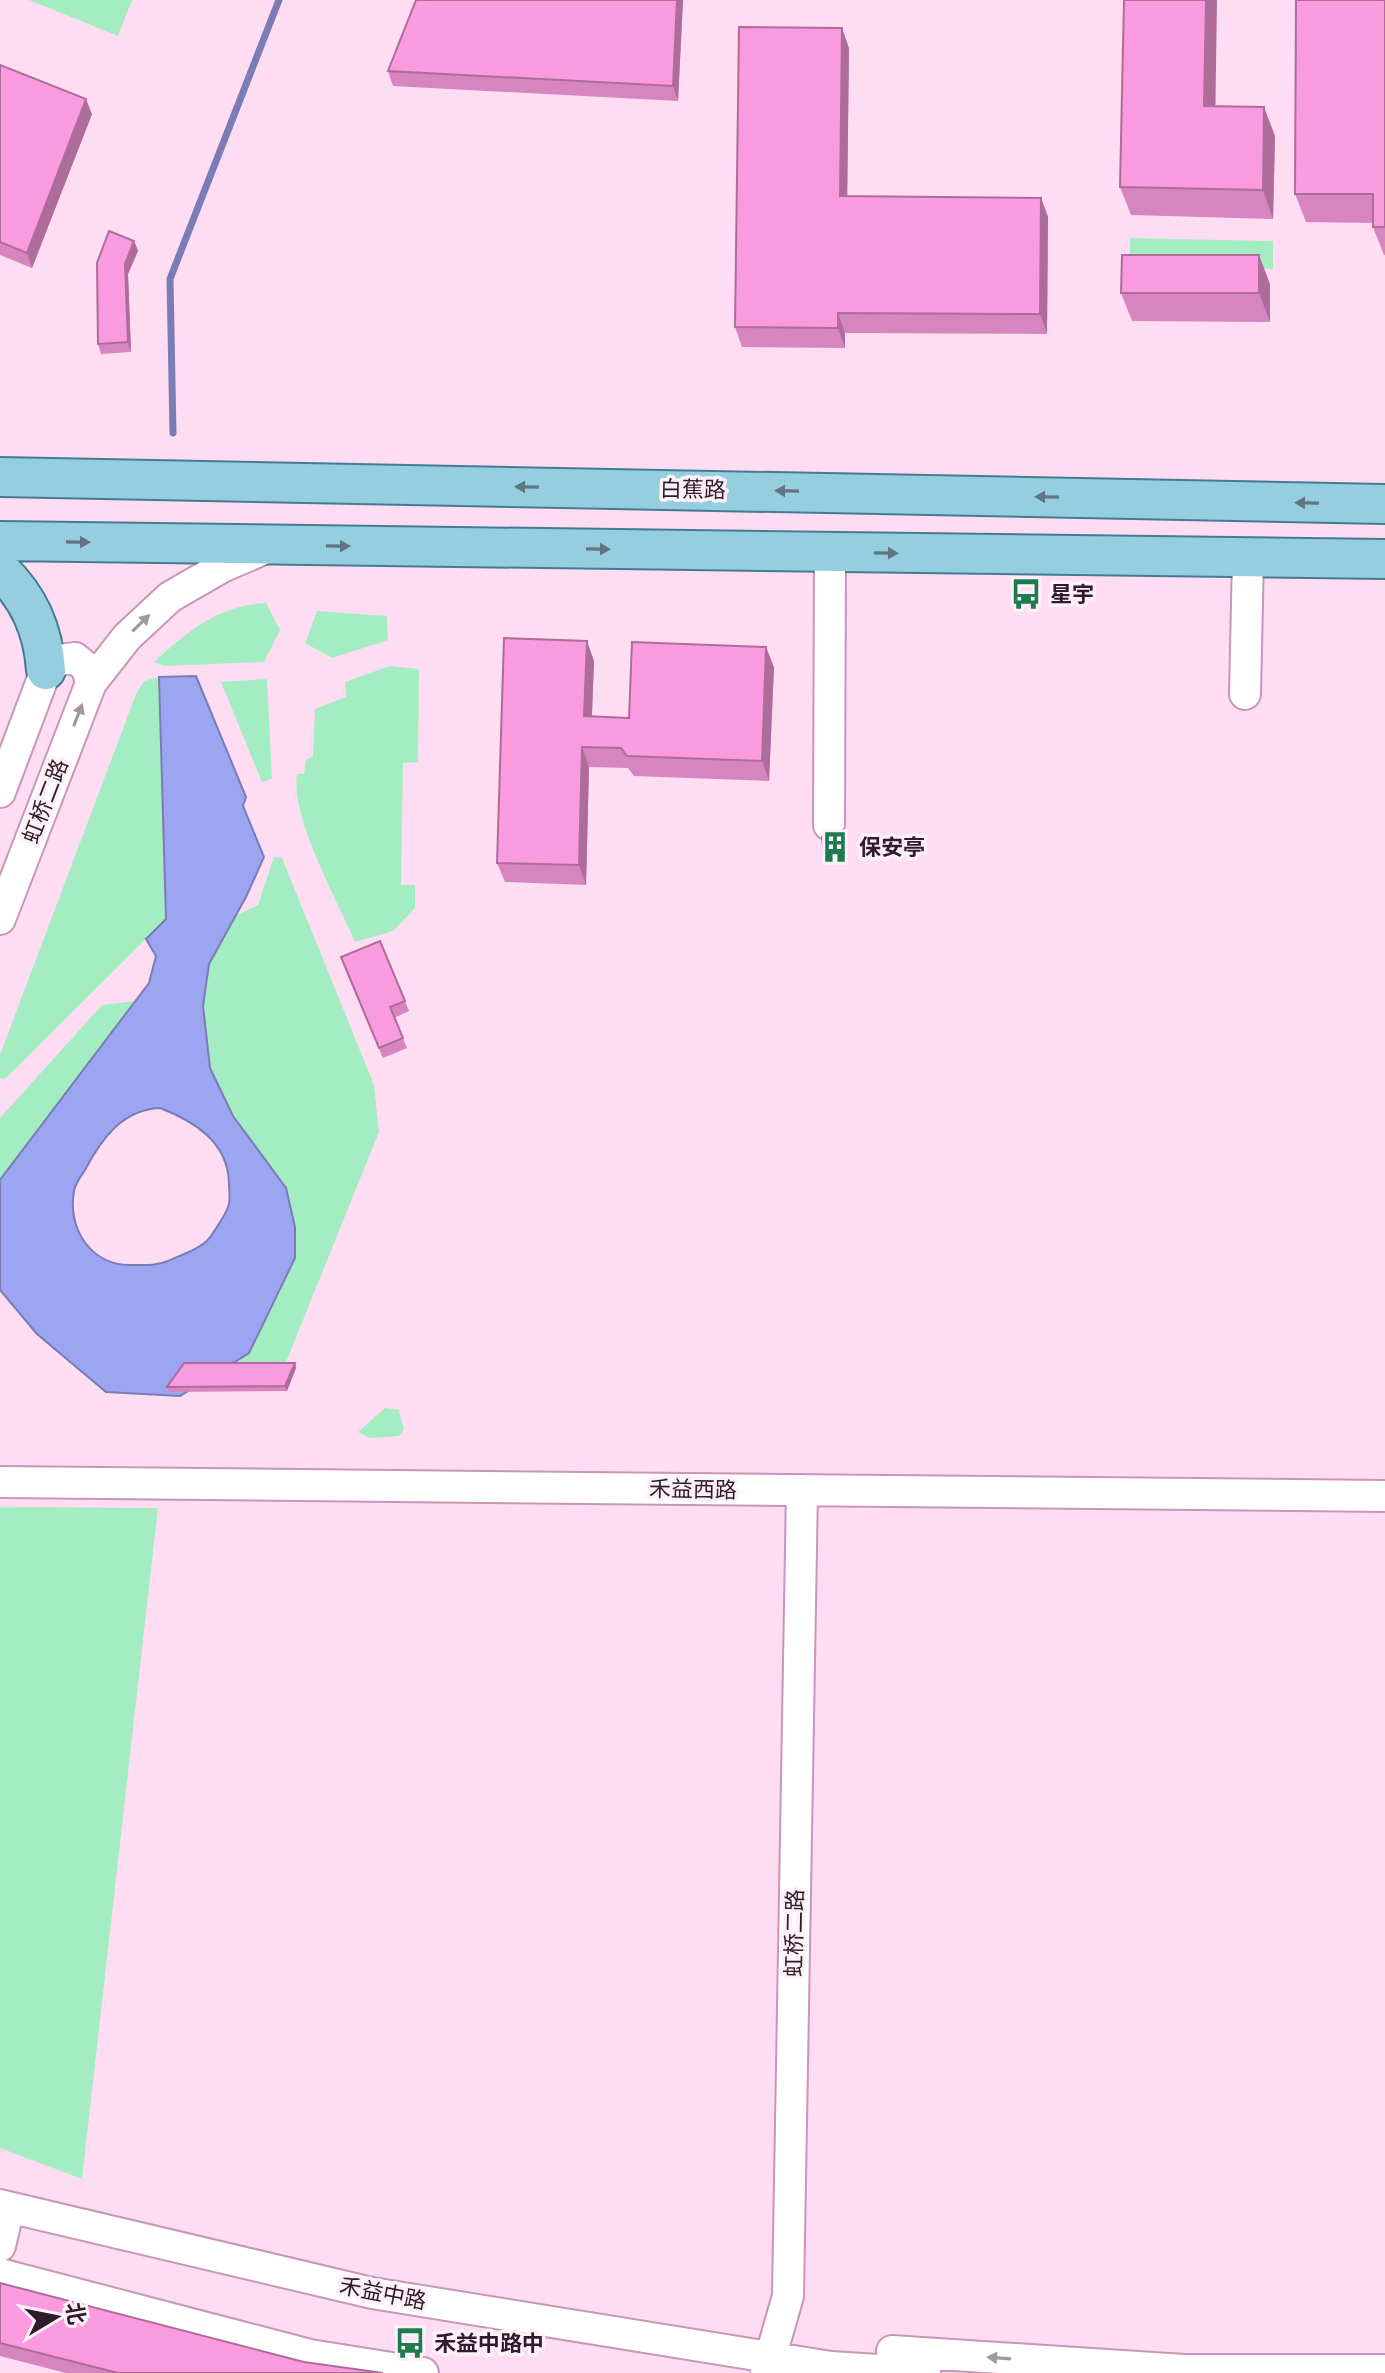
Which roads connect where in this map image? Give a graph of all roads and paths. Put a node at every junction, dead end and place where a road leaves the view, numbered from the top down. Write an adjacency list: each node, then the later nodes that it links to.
1 (0, 477): 2 (main road, 白蕉路, one-way to 1)
2 (1385, 504)
3 (0, 541): 4 (main road, one-way to 4)
4 (275, 545): 5 (main road, one-way to 5); 10 (street, 虹桥二路, one-way to 4)
5 (830, 552): 6 (main road, one-way to 6); 13 (street)
6 (1248, 558): 7 (main road); 11 (street)
7 (1385, 559)
8 (0, 570): 9 (main road)
9 (46, 670): 10 (street); 12 (street, 虹桥二路)
10 (91, 683): 14 (street, 虹桥二路, one-way to 10)
11 (1245, 694)
12 (0, 792)
13 (829, 825)
14 (0, 919)
15 (0, 1482): 16 (street, 禾益西路)
16 (802, 1490): 17 (street, 禾益西路); 21 (street, 虹桥二路)
17 (1385, 1496)
18 (5, 2206): 19 (street); 21 (street, 禾益中路)
19 (0, 2246)
20 (0, 2274): 23 (street)
21 (761, 2368): 22 (street, 禾益中路, one-way to 21); 24 (street, 禾益中路)
22 (1385, 2370)
23 (423, 2373)
24 (925, 2373)

